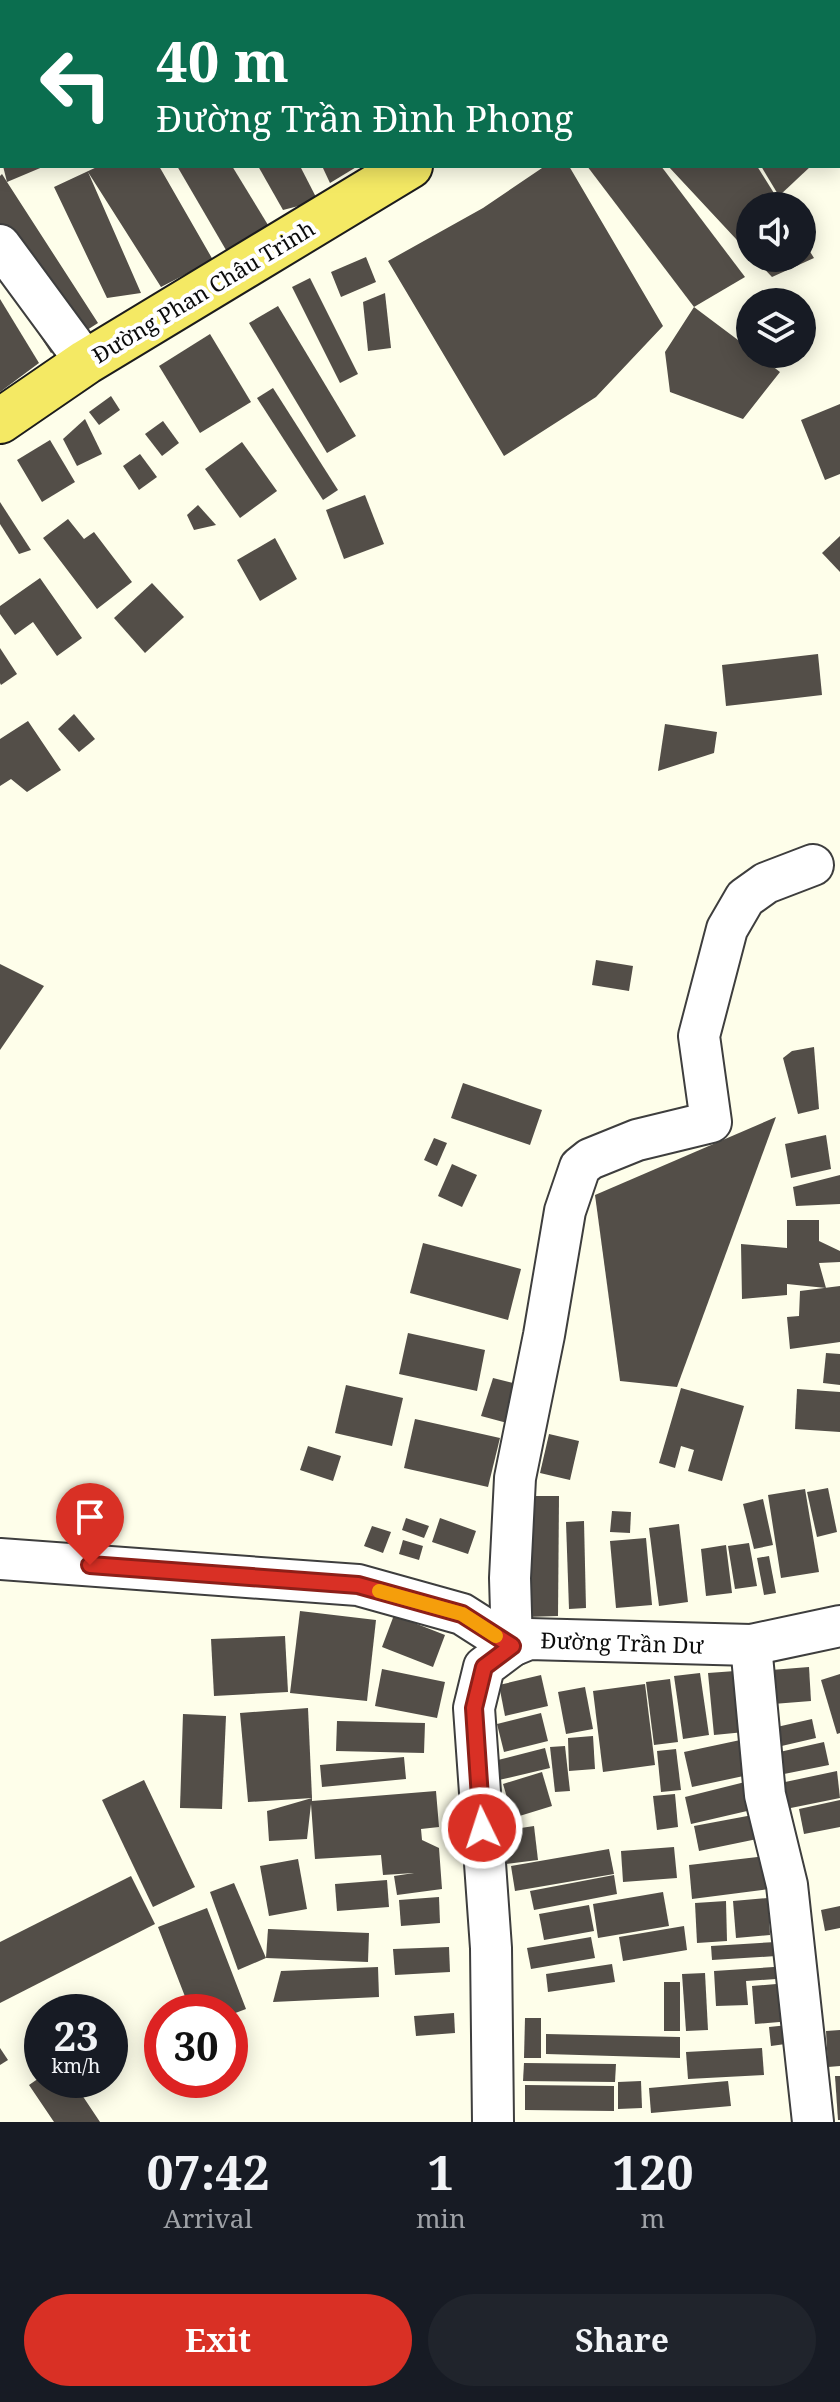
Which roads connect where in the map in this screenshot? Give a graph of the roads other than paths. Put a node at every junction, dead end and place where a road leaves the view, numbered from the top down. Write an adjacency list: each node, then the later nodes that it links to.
1 (407, 168): 3 (main road, Đường Phan Châu Trinh)
2 (0, 245): 3 (street)
3 (86, 362): 4 (main road, Đường Phan Châu Trinh)
4 (0, 421)
5 (813, 865): 9 (street)
6 (0, 1559): 9 (street)
7 (840, 1626): 8 (street, Đường Trần Dư)
8 (751, 1645): 9 (street, Đường Trần Dư); 11 (street)
9 (512, 1646): 10 (street, Đường Trần Dư)
10 (493, 2122)
11 (813, 2122)

